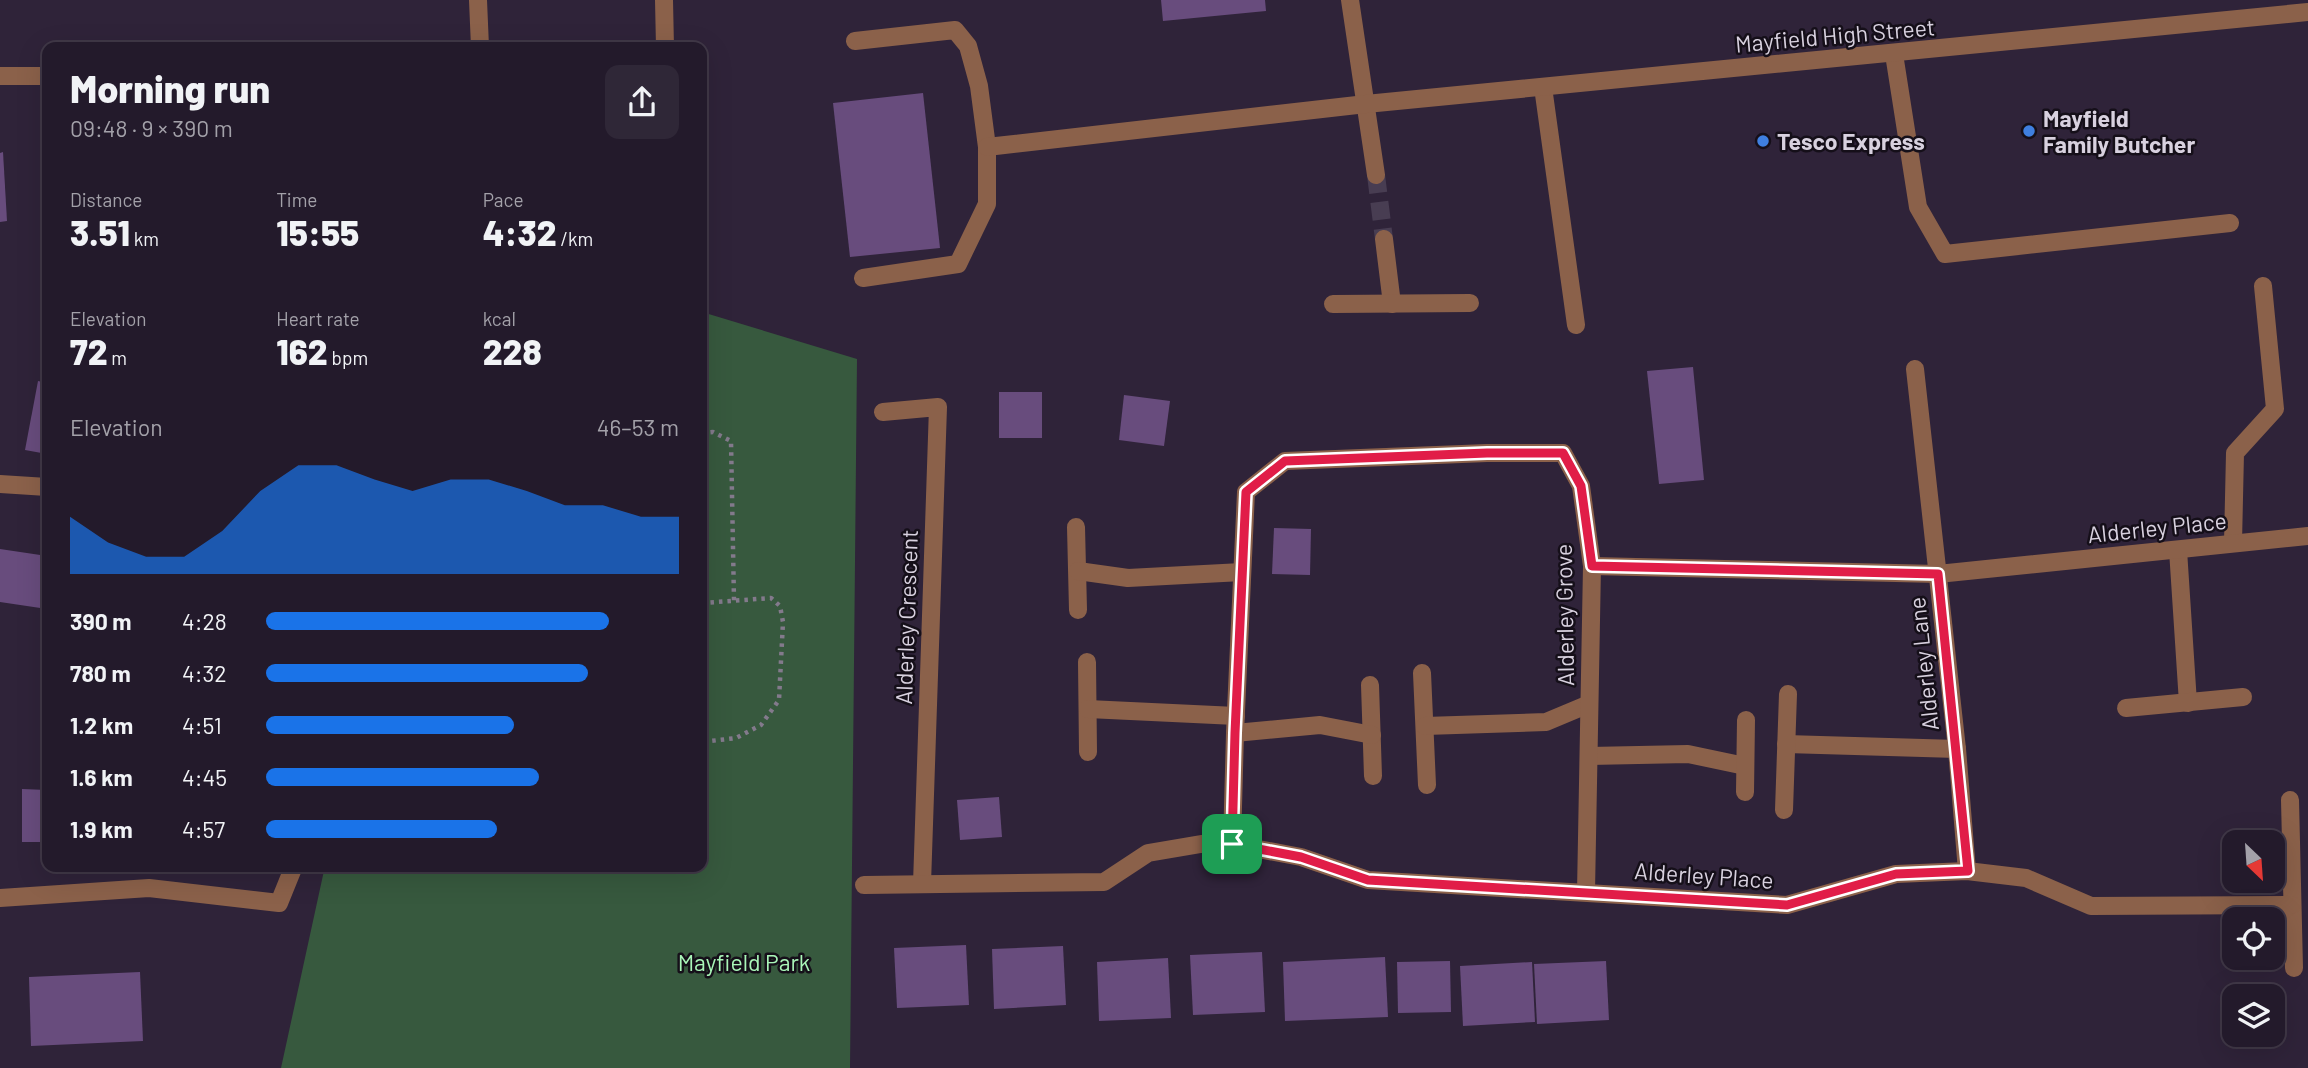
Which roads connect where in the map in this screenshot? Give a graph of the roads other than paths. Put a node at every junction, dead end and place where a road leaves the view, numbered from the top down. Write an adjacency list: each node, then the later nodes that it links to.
1 (478, 0): 6 (street)
2 (664, 0): 7 (street)
3 (1350, 0): 12 (street)
4 (2308, 12): 8 (street, Mayfield High Street)
5 (855, 41): 13 (street)
6 (480, 42)
7 (665, 42)
8 (1894, 54): 11 (street, Mayfield High Street); 15 (street)
9 (0, 76): 10 (street)
10 (42, 76)
11 (1543, 87): 12 (street, Mayfield High Street); 22 (street)
12 (1366, 104): 13 (street, Mayfield High Street); 14 (street)
13 (987, 148): 17 (street)
14 (1376, 175)
15 (2230, 223)
16 (1384, 239): 21 (street)
17 (863, 278)
18 (2263, 286): 29 (street)
19 (1470, 303): 21 (street)
20 (1333, 304): 21 (street)
21 (1392, 304)
22 (1576, 324)
23 (1915, 369): 34 (street, Alderley Lane)
24 (883, 412): 62 (street, Alderley Crescent)
25 (0, 484): 26 (street)
26 (42, 487)
27 (1076, 527): 32 (street)
28 (2308, 536): 29 (street, Alderley Place)
29 (2233, 544): 30 (street, Alderley Place)
30 (2178, 550): 34 (street, Alderley Place); 41 (street)
31 (1592, 566): 33 (street, Alderley Grove); 34 (street, Alderley Place); 42 (street, Alderley Grove)
32 (1078, 572): 33 (street); 35 (street)
33 (1242, 572): 46 (street)
34 (1938, 574): 50 (street, Alderley Lane)
35 (1078, 610)
36 (1087, 662): 44 (street)
37 (1422, 673): 47 (street)
38 (1370, 685): 48 (street)
39 (1788, 694): 49 (street)
40 (2243, 697): 41 (street)
41 (2188, 703): 43 (street)
42 (1589, 704): 47 (street); 52 (street, Alderley Grove)
43 (2126, 708)
44 (1088, 709): 46 (street); 51 (street)
45 (1746, 720): 53 (street)
46 (1235, 725): 48 (street); 59 (street)
47 (1425, 726): 55 (street)
48 (1372, 735): 54 (street)
49 (1786, 744): 50 (street); 58 (street)
50 (1957, 748): 60 (street, Alderley Lane)
51 (1088, 752)
52 (1589, 756): 53 (street); 64 (street, Alderley Grove)
53 (1745, 766): 56 (street)
54 (1373, 776)
55 (1427, 785)
56 (1745, 792)
57 (2290, 800): 66 (street)
58 (1784, 810)
59 (1232, 844): 62 (street, Alderley Place); 64 (street, Alderley Place)
60 (1968, 871): 64 (street, Alderley Place); 66 (street, Alderley Place)
61 (292, 872): 65 (street)
62 (922, 884): 63 (street, Alderley Place)
63 (864, 885)
64 (1586, 892)
65 (0, 898)
66 (2292, 905): 67 (street)
67 (2294, 968)

